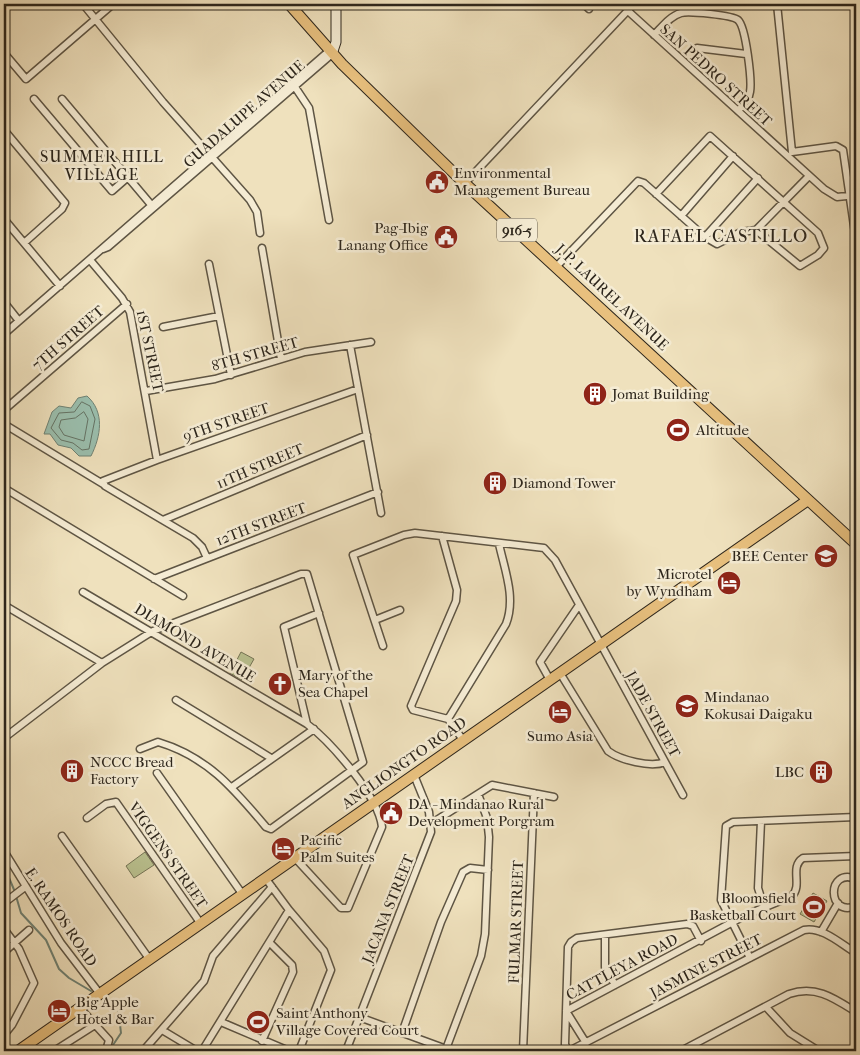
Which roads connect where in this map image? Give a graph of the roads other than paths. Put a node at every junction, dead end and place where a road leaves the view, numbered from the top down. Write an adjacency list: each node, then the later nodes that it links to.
1 (83, 4): 7 (street)
2 (113, 4): 7 (street)
3 (289, 4): 10 (main road, J. P. LAUREL AVENUE / 916-5)
4 (336, 4): 10 (street)
5 (777, 4): 18 (street)
6 (630, 6): 8 (street, SAN PEDRO STREET); 24 (street)
7 (96, 19): 11 (street); 19 (street)
8 (654, 35): 12 (street); 16 (street, SAN PEDRO STREET)
9 (697, 48): 12 (street)
10 (332, 50): 13 (street, GUADALUPE AVENUE); 24 (main road, J. P. LAUREL AVENUE / 916-5)
11 (4, 53)
12 (746, 54): 16 (street)
13 (293, 85): 19 (street, GUADALUPE AVENUE); 32 (street)
14 (34, 99): 22 (street)
15 (62, 99): 22 (street)
16 (738, 111): 18 (street, SAN PEDRO STREET)
17 (4, 130): 37 (street)
18 (790, 154): 21 (street, SAN PEDRO STREET); 27 (street)
19 (210, 156): 29 (street, GUADALUPE AVENUE); 34 (street)
20 (733, 156): 23 (street); 25 (street); 30 (street)
21 (809, 176): 27 (street, SAN PEDRO STREET); 28 (street)
22 (128, 177): 29 (street)
23 (758, 178): 28 (street); 35 (street)
24 (465, 183): 41 (main road, J. P. LAUREL AVENUE / 916-5)
25 (656, 194): 30 (street); 41 (street)
26 (856, 195): 27 (street)
27 (848, 197): 36 (street)
28 (784, 202): 33 (street); 33 (street)
29 (152, 206): 39 (street, GUADALUPE AVENUE)
30 (681, 216): 35 (street)
31 (4, 218): 37 (street)
32 (329, 220)
33 (756, 230): 35 (street)
34 (260, 233)
35 (705, 237)
36 (856, 240)
37 (24, 243): 42 (street)
38 (262, 248): 51 (street)
39 (90, 260): 42 (street, GUADALUPE AVENUE); 44 (street, 1ST STREET)
40 (209, 264): 45 (street)
41 (557, 266): 62 (main road, J. P. LAUREL AVENUE / 916-5)
42 (60, 286): 46 (street, GUADALUPE AVENUE)
43 (4, 302): 46 (street)
44 (126, 304): 54 (street, 1ST STREET); 55 (street, 7TH STREET)
45 (219, 316): 47 (street); 52 (street)
46 (19, 321): 48 (street, GUADALUPE AVENUE)
47 (163, 326)
48 (4, 334)
49 (371, 342): 50 (street, 8TH STREET)
50 (350, 345): 51 (street, 8TH STREET); 53 (street)
51 (281, 359): 52 (street, 8TH STREET)
52 (231, 375): 54 (street, 8TH STREET)
53 (358, 389): 57 (street); 58 (street, 9TH STREET)
54 (146, 391): 58 (street, 1ST STREET)
55 (4, 410)
56 (4, 424): 59 (street)
57 (367, 435): 61 (street); 64 (street, 11TH STREET)
58 (157, 460): 59 (street, 9TH STREET)
59 (103, 483): 64 (street)
60 (4, 488): 69 (street)
61 (378, 492): 63 (street); 68 (street, 12TH STREET)
62 (808, 500): 67 (main road, J. P. LAUREL AVENUE / 916-5); 78 (main road, ANGLIONGTO ROAD)
63 (381, 513)
64 (163, 520): 68 (street)
65 (442, 536): 66 (street); 76 (street); 84 (street)
66 (499, 544): 73 (street, JADE STREET); 84 (street)
67 (856, 544)
68 (207, 558): 69 (street, 12TH STREET)
69 (154, 579): 71 (street)
70 (83, 592): 77 (street, DIAMOND AVENUE)
71 (183, 596)
72 (4, 605): 80 (street)
73 (579, 605): 78 (street, JADE STREET); 82 (street)
74 (400, 610): 76 (street)
75 (319, 613): 77 (street); 85 (street); 92 (street)
76 (375, 620): 79 (street)
77 (153, 631): 80 (street); 85 (street, DIAMOND AVENUE)
78 (601, 645): 81 (main road, ANGLIONGTO ROAD); 91 (street, JADE STREET)
79 (384, 646)
80 (102, 663): 87 (street)
81 (560, 673): 82 (main road, ANGLIONGTO ROAD); 91 (street)
82 (550, 680): 88 (main road, ANGLIONGTO ROAD)
83 (176, 700): 90 (street)
84 (448, 719): 88 (street)
85 (308, 724): 86 (street, DIAMOND AVENUE)
86 (314, 728): 90 (street); 92 (street, DIAMOND AVENUE)
87 (4, 738)
88 (463, 740): 94 (main road, ANGLIONGTO ROAD)
89 (140, 749): 95 (street)
90 (271, 758): 95 (street)
91 (665, 762): 98 (street, JADE STREET)
92 (352, 771): 95 (street); 100 (street, DIAMOND AVENUE)
93 (157, 773): 113 (street)
94 (414, 775): 100 (main road, ANGLIONGTO ROAD); 104 (street)
95 (232, 787)
96 (534, 793): 97 (street); 99 (street); 158 (street, FULMAR STREET)
97 (478, 794): 104 (street); 109 (street)
98 (683, 795)
99 (554, 797)
100 (374, 804): 108 (main road, ANGLIONGTO ROAD); 108 (street, DIAMOND AVENUE)
101 (856, 817): 103 (street)
102 (87, 818): 120 (street, VIGGENS STREET)
103 (761, 821): 117 (street); 119 (street)
104 (432, 824): 138 (street, JACANA STREET)
105 (62, 836): 131 (street)
106 (4, 851): 112 (street, E. RAMOS ROAD)
107 (856, 856): 117 (street, CATTLEYA ROAD)
108 (296, 858): 111 (main road, ANGLIONGTO ROAD)
109 (488, 870): 142 (street); 147 (street)
110 (856, 879): 115 (street)
111 (269, 883): 113 (main road, ANGLIONGTO ROAD); 118 (street); 141 (street)
112 (25, 887): 114 (street); 133 (street, E. RAMOS ROAD)
113 (242, 895): 120 (main road, ANGLIONGTO ROAD)
114 (4, 903)
115 (838, 903): 116 (street); 123 (street)
116 (856, 906)
117 (764, 907): 119 (street, CATTLEYA ROAD)
118 (289, 910): 127 (street); 156 (street)
119 (732, 922): 125 (street, CATTLEYA ROAD); 130 (street)
120 (201, 924): 131 (main road, ANGLIONGTO ROAD)
121 (4, 928): 126 (street)
122 (28, 930): 126 (street)
123 (821, 932): 129 (street); 130 (street, JASMINE STREET)
124 (605, 934): 125 (street); 132 (street); 136 (street)
125 (701, 940): 132 (street, CATTLEYA ROAD)
126 (14, 942): 128 (street); 143 (street)
127 (270, 943): 139 (street); 144 (street)
128 (4, 952)
129 (856, 953)
130 (750, 958): 145 (street, JASMINE STREET)
131 (150, 960): 133 (main road, ANGLIONGTO ROAD)
132 (615, 985): 136 (street, CATTLEYA ROAD)
133 (100, 994): 135 (main road, ANGLIONGTO ROAD)
134 (766, 1007): 137 (street); 149 (street); 159 (street)
135 (80, 1008): 140 (street); 146 (main road, ANGLIONGTO ROAD)
136 (566, 1011): 145 (street); 148 (street)
137 (856, 1012)
138 (359, 1017): 142 (street); 157 (street, JACANA STREET)
139 (221, 1022): 144 (street); 154 (street)
140 (95, 1025): 150 (street); 151 (street)
141 (162, 1030): 152 (street); 153 (street)
142 (402, 1033): 147 (street)
143 (4, 1035)
144 (262, 1041): 155 (street)
145 (586, 1042): 148 (street, JASMINE STREET)
146 (21, 1050)
147 (449, 1050)
148 (568, 1050)
149 (815, 1050)
150 (54, 1051)
151 (106, 1051)
152 (143, 1051)
153 (198, 1051)
154 (202, 1051)
155 (289, 1051)
156 (299, 1051)
157 (346, 1051)
158 (523, 1051)
159 (681, 1051)

